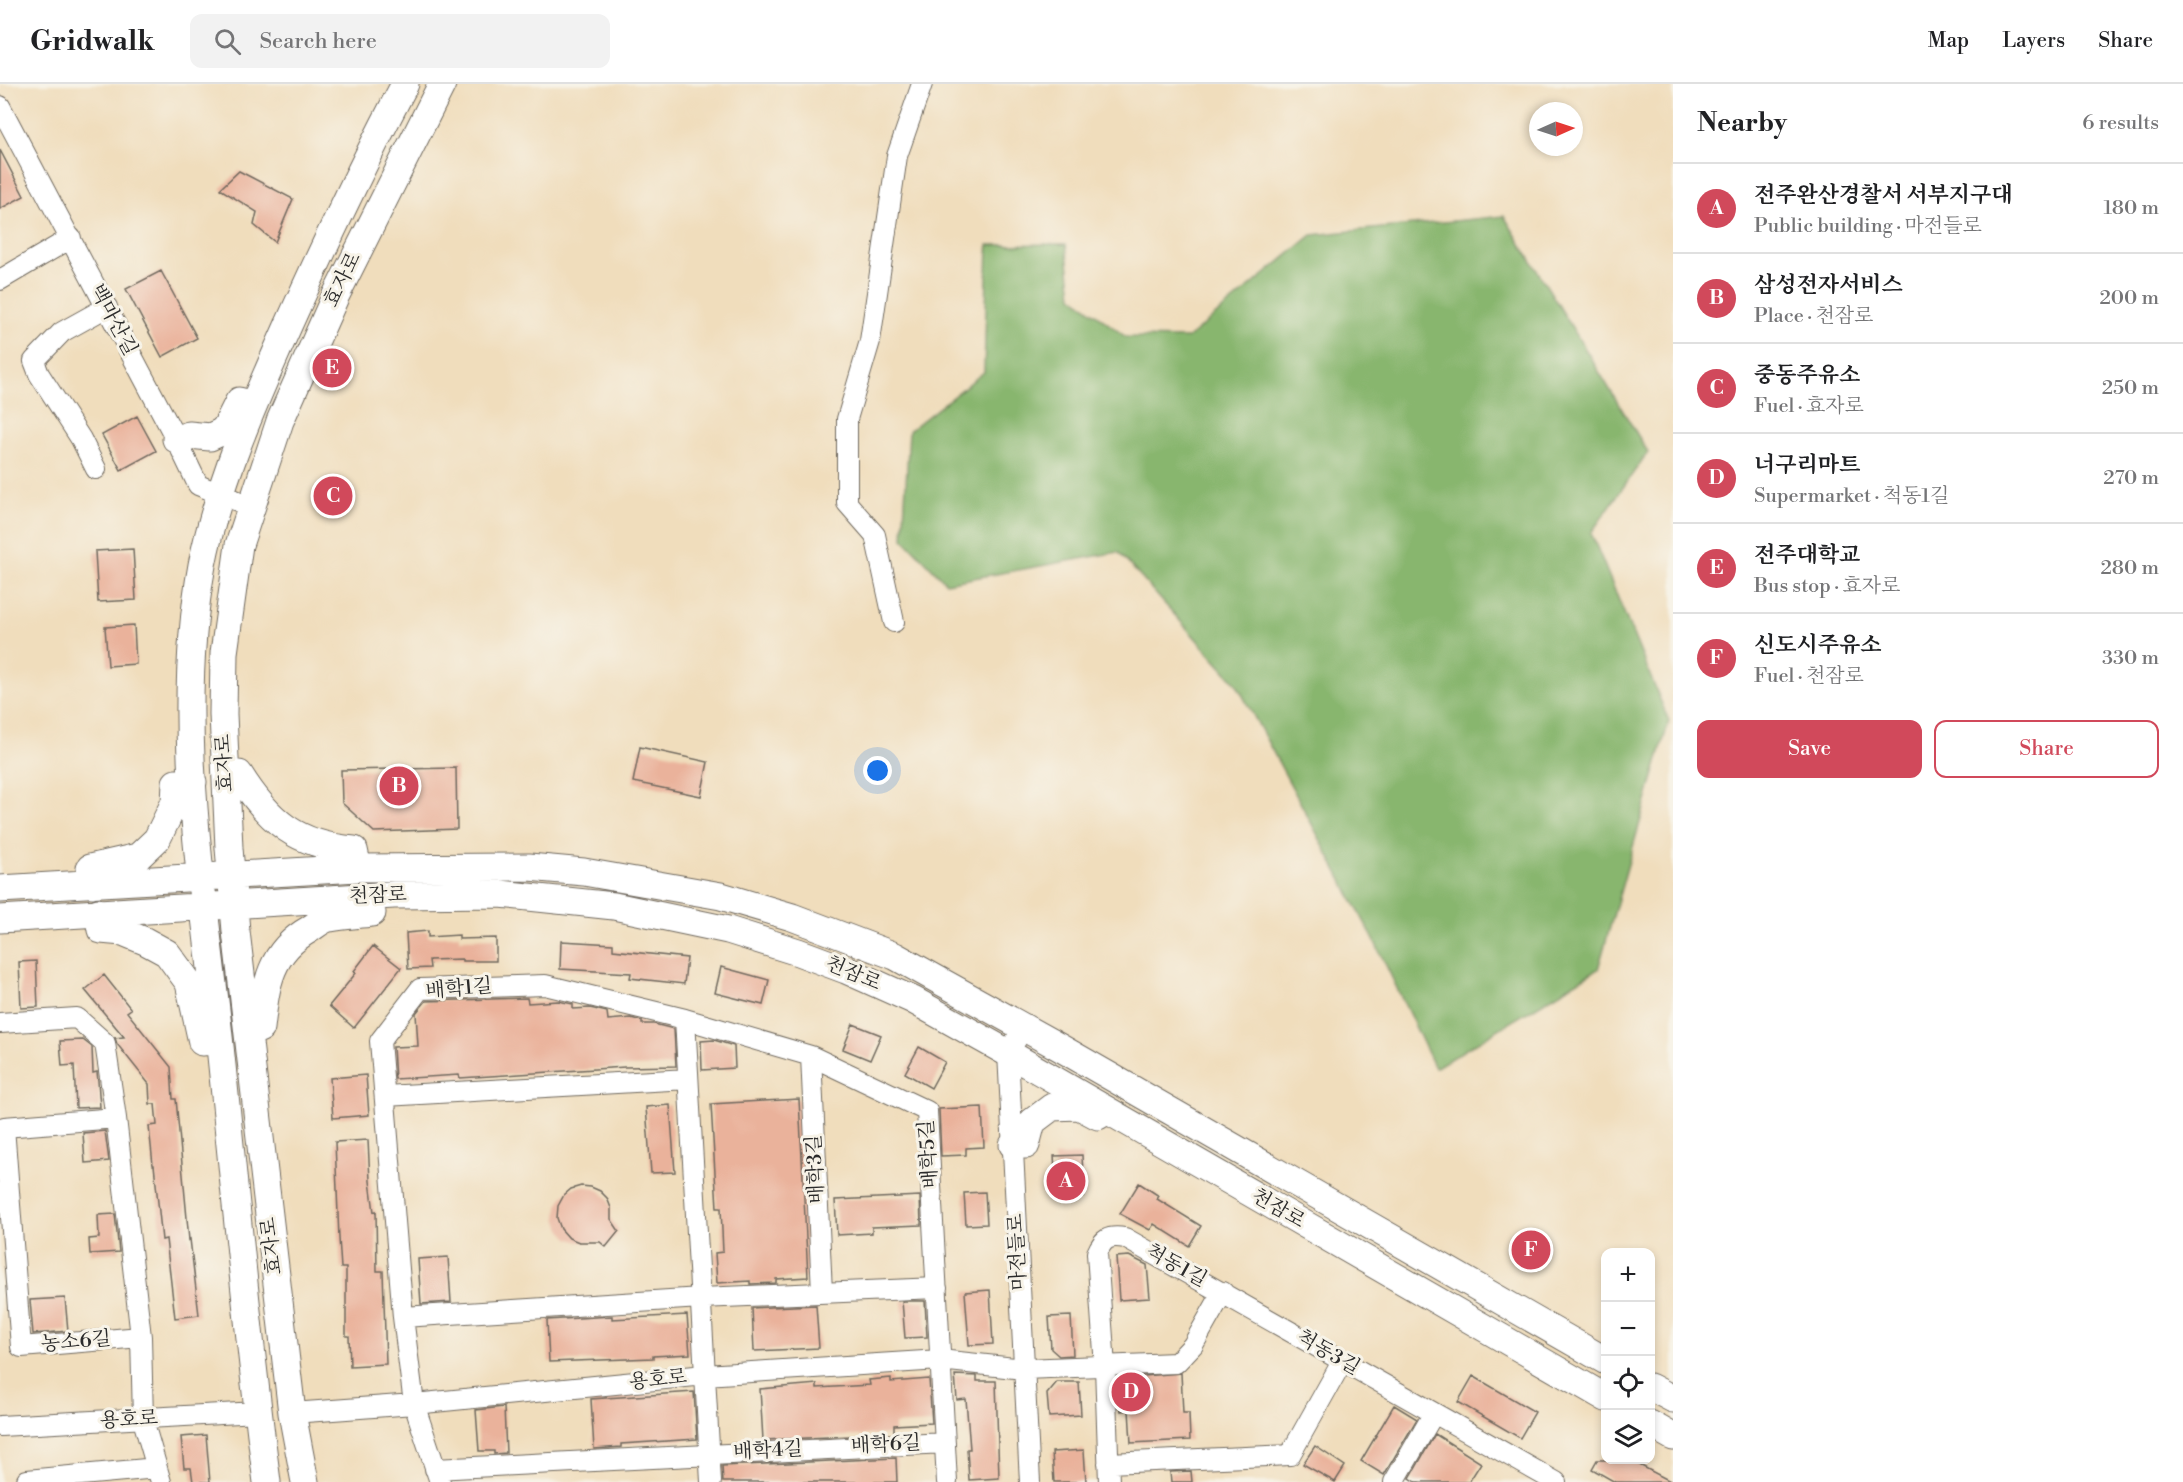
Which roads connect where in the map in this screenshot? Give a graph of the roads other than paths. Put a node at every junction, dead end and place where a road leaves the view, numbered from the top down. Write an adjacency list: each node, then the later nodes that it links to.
1 (405, 84): 8 (street, 효자로)
2 (442, 84): 12 (street, 효자로)
3 (922, 84): 13 (street)
4 (0, 106): 5 (street, 백마산길)
5 (71, 238): 6 (street); 7 (street, 백마산길)
6 (0, 280)
7 (107, 307): 9 (street, 백마산길); 10 (street)
8 (252, 406): 9 (street); 11 (street, 효자로)
9 (176, 439): 11 (street, 백마산길)
10 (96, 470)
11 (221, 495): 12 (street, 백마산길); 15 (street, 효자로)
12 (250, 506): 14 (street, 효자로)
13 (894, 622)
14 (227, 775): 16 (street); 17 (street, 효자로)
15 (193, 782): 18 (street, 효자로); 19 (street)
16 (358, 868): 17 (street, 천잠로); 28 (street, 천잠로)
17 (231, 876): 18 (street, 천잠로); 22 (street, 효자로)
18 (201, 879): 19 (street, 천잠로); 23 (street, 효자로)
19 (92, 885): 20 (street, 천잠로)
20 (0, 890)
21 (394, 895): 22 (street, 천잠로); 29 (street); 31 (street, 천잠로)
22 (235, 905): 23 (street, 천잠로); 29 (street, 효자로)
23 (203, 907): 24 (street, 천잠로); 30 (street, 효자로)
24 (98, 912): 25 (street, 천잠로); 30 (street)
25 (0, 919)
26 (685, 1018): 32 (street); 33 (street); 34 (street, 배학1길)
27 (0, 1023): 36 (street, 농소6길)
28 (1024, 1027): 31 (street); 45 (street, 천잠로)
29 (247, 1034): 56 (street, 효자로)
30 (219, 1040): 55 (street, 효자로)
31 (1008, 1053): 35 (street, 천잠로); 37 (street, 마전들로)
32 (811, 1056): 39 (street, 배학5길); 40 (street, 배학3길)
33 (688, 1079): 34 (street); 42 (street)
34 (385, 1096): 43 (street, 배학1길)
35 (1108, 1110): 37 (street); 52 (street, 천잠로)
36 (116, 1118): 38 (street, 농소6길); 44 (street, 농소6길)
37 (1013, 1145): 49 (street, 마전들로)
38 (6, 1213): 44 (street, 농소6길)
39 (937, 1288): 40 (street); 46 (street, 배학5길)
40 (822, 1292): 42 (street)
41 (1223, 1292): 47 (street, 척동3길); 48 (street, 척동1길); 48 (street, 척동1길)
42 (701, 1298): 43 (street); 50 (street)
43 (403, 1317): 54 (street, 배학1길)
44 (141, 1337): 58 (street, 농소6길)
45 (1601, 1359)
46 (940, 1360): 49 (street, 용호로); 50 (street, 용호로); 62 (street, 배학6길)
47 (1342, 1362): 57 (street, 척동3길); 65 (street, 척동1길)
48 (1105, 1367): 49 (street, 용호로); 65 (street, 척동1길)
49 (1024, 1369): 74 (street, 마전들로)
50 (705, 1375): 54 (street, 용호로); 64 (street, 배학4길)
51 (1655, 1390): 53 (street)
52 (1601, 1396)
53 (1673, 1399)
54 (414, 1404): 56 (street, 용호로); 67 (street, 배학1길)
55 (258, 1412): 58 (street, 용호로); 70 (street, 효자로)
56 (292, 1413): 71 (street, 효자로)
57 (1434, 1413): 68 (street, 척동3길); 75 (street)
58 (142, 1420): 59 (street, 용호로); 66 (street, 농소6길)
59 (0, 1426)
60 (1655, 1427): 61 (street)
61 (1673, 1437)
62 (945, 1443): 63 (street, 배학6길); 73 (street, 배학6길)
63 (827, 1448): 64 (street, 배학4길)
64 (709, 1454): 67 (street, 배학4길); 72 (street, 배학4길)
65 (1108, 1473)
66 (159, 1475): 69 (street)
67 (437, 1475)
68 (1545, 1479)
69 (27, 1482)
70 (267, 1482)
71 (305, 1482)
72 (711, 1482)
73 (947, 1482)
74 (1030, 1482)
75 (1394, 1482)

